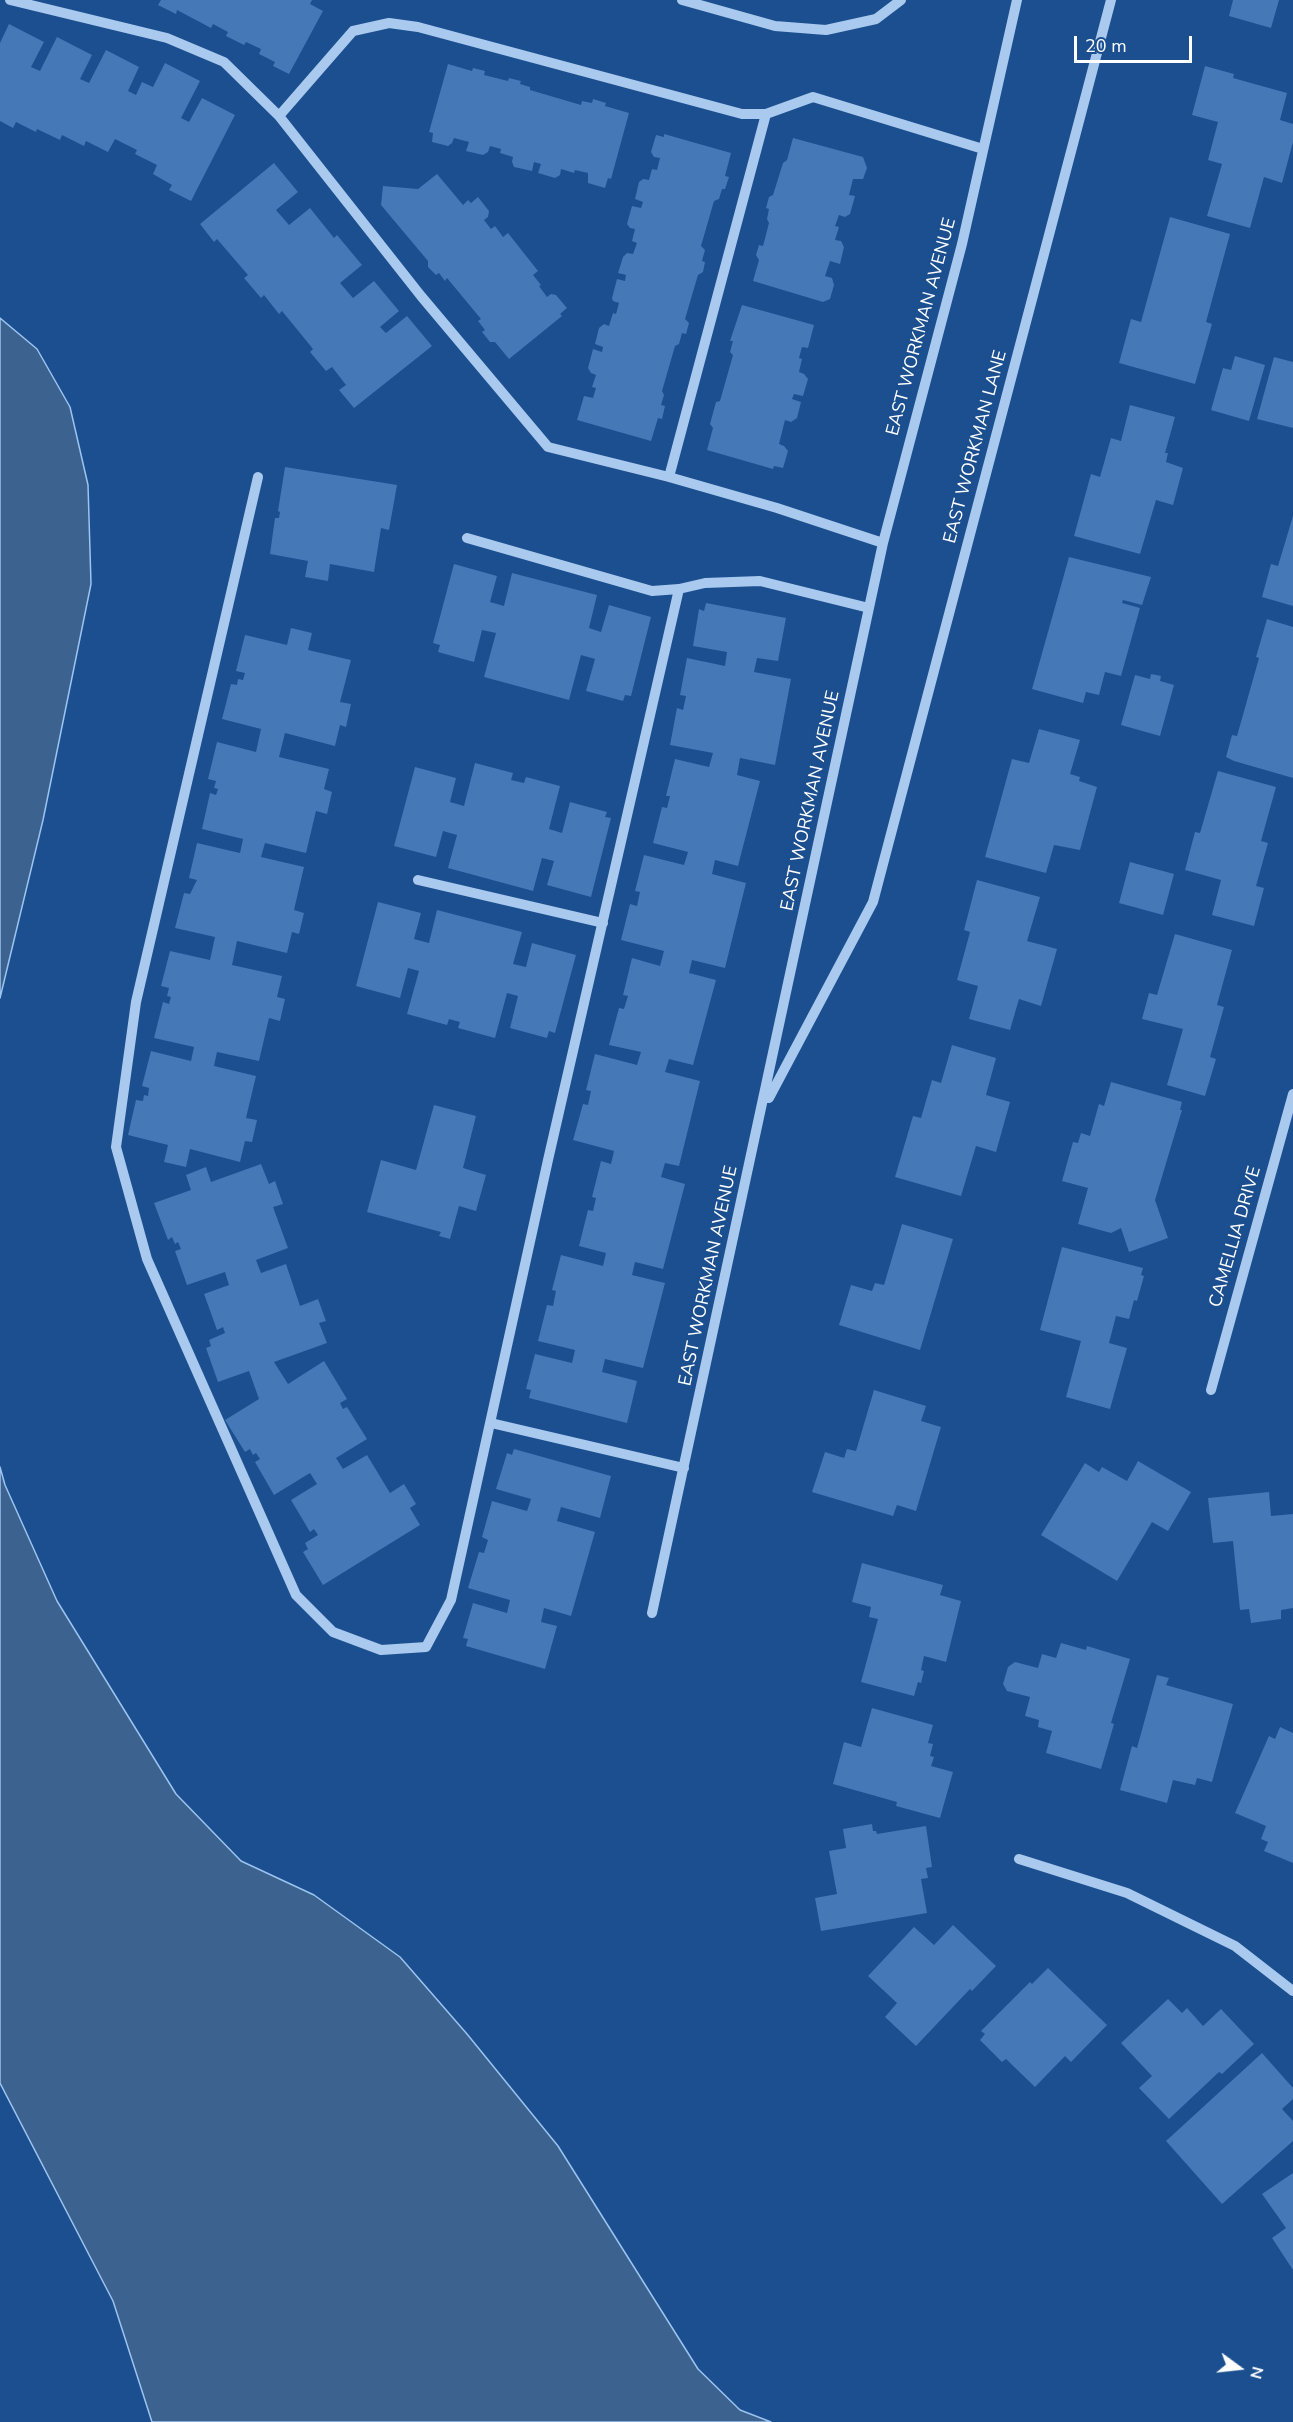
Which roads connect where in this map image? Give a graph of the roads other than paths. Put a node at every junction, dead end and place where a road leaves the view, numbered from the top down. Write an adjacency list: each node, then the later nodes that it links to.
1 (10, 0): 7 (street)
2 (682, 0): 3 (street)
3 (901, 0)
4 (1017, 0): 8 (street, EAST WORKMAN AVENUE)
5 (1111, 0): 18 (street, EAST WORKMAN LANE)
6 (766, 114): 7 (street); 8 (street); 10 (street)
7 (279, 116): 10 (street)
8 (983, 149): 12 (street, EAST WORKMAN AVENUE)
9 (258, 477): 20 (street)
10 (669, 477): 12 (street)
11 (467, 538): 13 (street)
12 (883, 543): 14 (street, EAST WORKMAN AVENUE)
13 (679, 589): 14 (street); 16 (street)
14 (869, 608): 18 (street, EAST WORKMAN AVENUE)
15 (418, 879): 16 (street)
16 (603, 923): 20 (street)
17 (1293, 1094): 19 (street, CAMELLIA DRIVE)
18 (762, 1110): 21 (street, EAST WORKMAN AVENUE)
19 (1211, 1390)
20 (491, 1424): 21 (street)
21 (684, 1468): 22 (street, EAST WORKMAN AVENUE)
22 (652, 1612)
23 (1019, 1859): 24 (street)
24 (1293, 1991)

